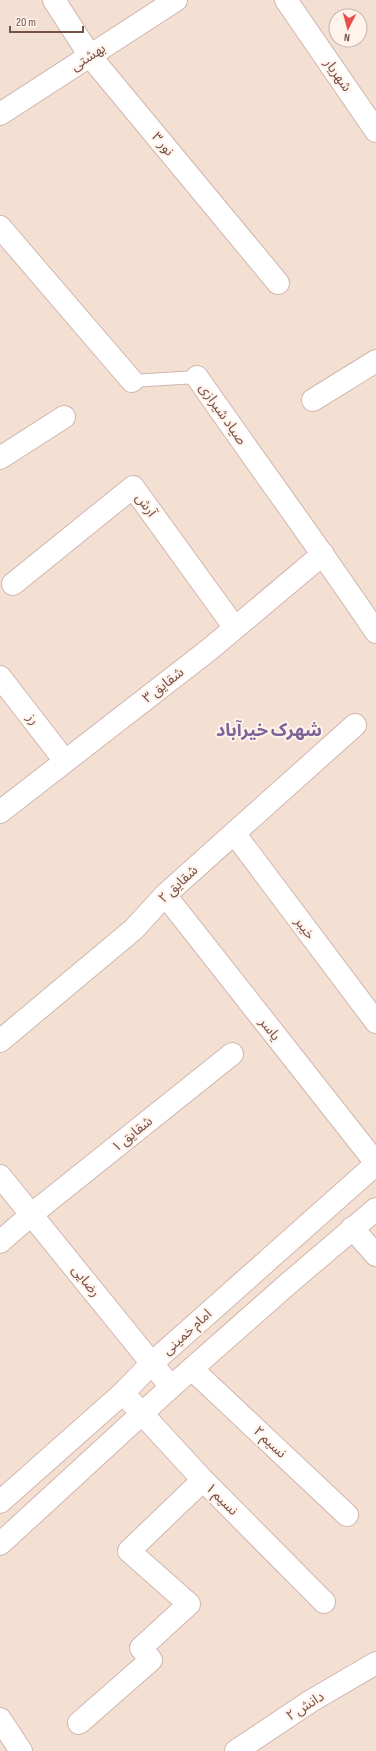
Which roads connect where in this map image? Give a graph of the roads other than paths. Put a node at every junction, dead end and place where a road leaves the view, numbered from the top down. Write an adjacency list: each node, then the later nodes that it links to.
1 (54, 0): 4 (street, نور ۳)
2 (176, 0): 4 (street, بهشتی)
3 (286, 0): 6 (street, شهریار)
4 (90, 56): 5 (street, بهشتی); 8 (street, نور ۳)
5 (0, 114)
6 (376, 131)
7 (0, 227): 11 (street, صیاد شیرازی)
8 (278, 283)
9 (376, 361): 12 (street)
10 (197, 377): 11 (lane, صیاد شیرازی); 15 (street, صیاد شیرازی)
11 (132, 381)
12 (313, 400)
13 (64, 417): 14 (street)
14 (0, 458)
15 (323, 554): 17 (street, شقایق ۳); 18 (street, صیاد شیرازی)
16 (13, 584): 17 (street, آرش)
17 (236, 628): 21 (street, شقایق ۳)
18 (376, 632)
19 (0, 677): 21 (street, رز)
20 (354, 725): 23 (street, شقایق ۲)
21 (65, 761): 22 (street, شقایق ۳)
22 (0, 812)
23 (234, 833): 24 (street, شقایق ۲); 25 (street, خیبر)
24 (165, 895): 26 (street, شقایق ۲); 28 (street, یاسر)
25 (376, 1022)
26 (0, 1042)
27 (232, 1054): 31 (street, شقایق ۱)
28 (376, 1164): 35 (street, امام خمینی)
29 (0, 1176): 31 (street, رضایی)
30 (376, 1209): 32 (street)
31 (32, 1214): 33 (street, شقایق ۱); 35 (street, رضایی)
32 (352, 1228): 34 (street); 36 (street)
33 (0, 1242)
34 (376, 1255)
35 (151, 1364): 37 (street, رضایی); 38 (street, امام خمینی)
36 (192, 1369): 37 (street); 42 (street, نسیم ۲)
37 (171, 1387): 39 (street)
38 (123, 1393): 39 (street, نسیم ۱); 41 (street, امام خمینی)
39 (143, 1414): 40 (street, نسیم ۱); 43 (street)
40 (203, 1480): 44 (street, نسیم ۱); 47 (street)
41 (0, 1502)
42 (347, 1515)
43 (0, 1544)
44 (324, 1602)
45 (376, 1663): 49 (street, دانش ۲)
46 (0, 1719): 48 (street)
47 (79, 1723)
48 (21, 1751)
49 (236, 1751)

